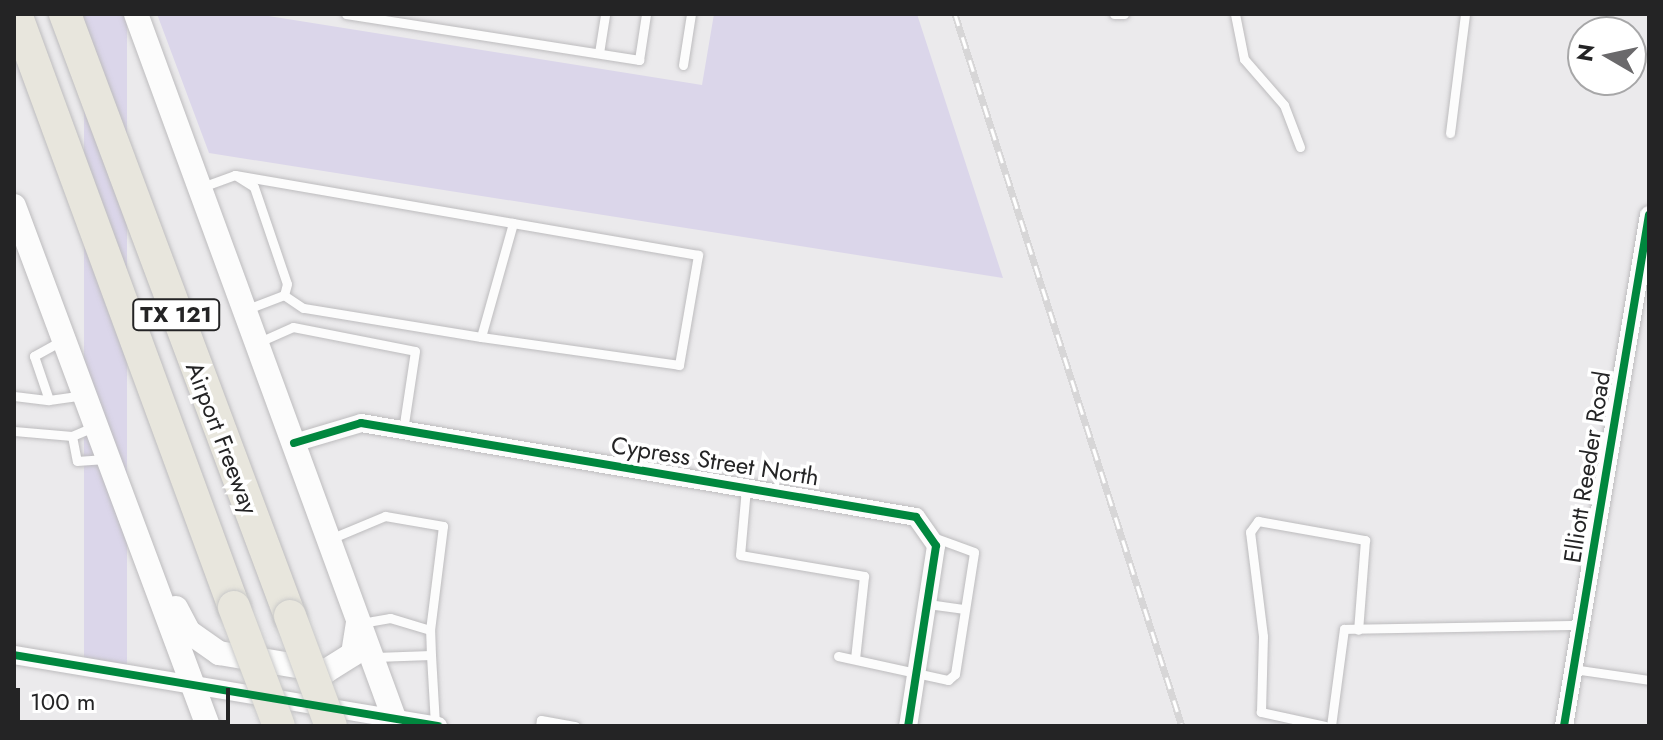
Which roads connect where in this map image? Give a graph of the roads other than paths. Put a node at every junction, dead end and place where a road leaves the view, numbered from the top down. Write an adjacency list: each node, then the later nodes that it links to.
1 (16, 14): 57 (highway, Airport Freeway / TX 121, bridge)
2 (65, 14): 58 (highway, Airport Freeway / TX 121, bridge)
3 (136, 14): 17 (main road)
4 (346, 14): 12 (lane)
5 (605, 14): 12 (lane)
6 (646, 14): 12 (lane)
7 (691, 14): 13 (lane)
8 (1114, 14): 9 (lane)
9 (1124, 14)
10 (1235, 14): 15 (lane)
11 (1465, 14): 14 (lane)
12 (599, 53)
13 (683, 65)
14 (1450, 133)
15 (1300, 147)
16 (235, 175): 17 (lane); 20 (lane); 22 (lane)
17 (200, 188): 23 (main road)
18 (14, 206): 21 (main road)
19 (1649, 215): 43 (street, Elliott Reeder Road)
20 (513, 223): 24 (lane); 24 (lane)
21 (19, 235): 25 (main road)
22 (284, 295): 23 (lane); 24 (lane)
23 (245, 310): 26 (main road)
24 (481, 337)
25 (64, 340): 27 (main road); 29 (lane)
26 (257, 343): 31 (lane); 34 (main road)
27 (85, 395): 29 (lane); 30 (main road)
28 (14, 396): 29 (lane)
29 (49, 400)
30 (96, 426): 33 (lane); 35 (main road)
31 (403, 430): 34 (street, Cypress Street North); 36 (street, Cypress Street North)
32 (14, 431): 33 (lane)
33 (72, 436): 35 (lane)
34 (294, 443): 39 (main road)
35 (108, 458): 37 (main road)
36 (746, 487): 38 (street, Cypress Street North); 50 (lane)
37 (130, 516): 42 (main road); 54 (main road)
38 (933, 537): 40 (street); 41 (lane)
39 (330, 539): 42 (main road); 44 (lane)
40 (928, 604): 41 (lane); 52 (street)
41 (965, 609): 52 (lane)
42 (359, 618): 44 (lane); 49 (main road)
43 (1581, 625): 45 (lane); 51 (street, Elliott Reeder Road)
44 (430, 630): 47 (lane)
45 (1358, 630): 63 (lane); 63 (lane)
46 (14, 655): 54 (street)
47 (431, 655): 49 (lane); 59 (lane)
48 (838, 656): 50 (lane)
49 (373, 657): 55 (main road)
50 (855, 659): 52 (lane)
51 (1573, 669): 53 (lane); 64 (street, Elliott Reeder Road)
52 (916, 675): 62 (street)
53 (1649, 680)
54 (193, 684): 55 (street); 56 (main road)
55 (396, 723): 59 (street)
56 (208, 726)
57 (279, 726)
58 (331, 726)
59 (436, 726)
60 (540, 726): 61 (lane)
61 (575, 726)
62 (908, 726)
63 (1328, 726)
64 (1564, 726)

